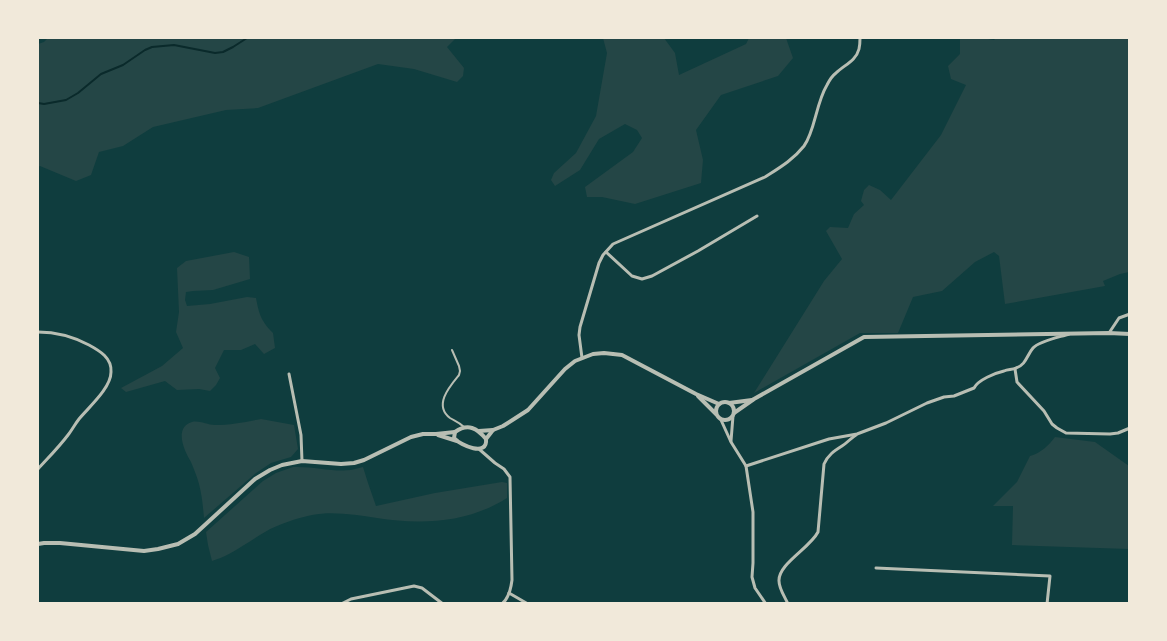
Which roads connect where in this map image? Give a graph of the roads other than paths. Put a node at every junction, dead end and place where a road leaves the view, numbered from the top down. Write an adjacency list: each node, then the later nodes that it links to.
1 (860, 38): 3 (street)
2 (757, 216): 3 (street)
3 (606, 252): 10 (street)
4 (1130, 314): 6 (street)
5 (38, 332): 35 (street)
6 (1109, 333): 7 (street); 8 (street)
7 (1070, 334): 11 (street); 14 (street)
8 (1130, 334)
9 (452, 350): 20 (lane)
10 (582, 358): 13 (street); 22 (street)
11 (1015, 369): 21 (street); 26 (street)
12 (289, 374): 33 (street)
13 (696, 394): 16 (street); 17 (street)
14 (754, 399): 15 (street); 18 (street)
15 (729, 403): 16 (street); 18 (street)
16 (719, 404): 17 (street)
17 (716, 414): 19 (street)
18 (733, 415): 19 (street); 29 (street)
19 (721, 420): 29 (street)
20 (464, 427): 23 (street); 24 (street)
21 (1130, 428)
22 (493, 430): 23 (street); 27 (street)
23 (479, 431): 27 (street)
24 (455, 432): 25 (street); 28 (street)
25 (436, 434): 28 (street); 33 (street)
26 (857, 434): 34 (street); 44 (street)
27 (486, 439): 30 (street)
28 (457, 441): 31 (street)
29 (731, 442): 34 (street)
30 (485, 445): 31 (street); 32 (street)
31 (478, 449): 32 (street)
32 (488, 456): 38 (street)
33 (302, 461): 36 (street)
34 (746, 466): 43 (street)
35 (38, 469)
36 (38, 544)
37 (876, 568): 45 (street)
38 (509, 593): 39 (street); 42 (street)
39 (504, 602)
40 (341, 604): 41 (street)
41 (443, 604)
42 (528, 604)
43 (766, 604)
44 (788, 604)
45 (1046, 604)

